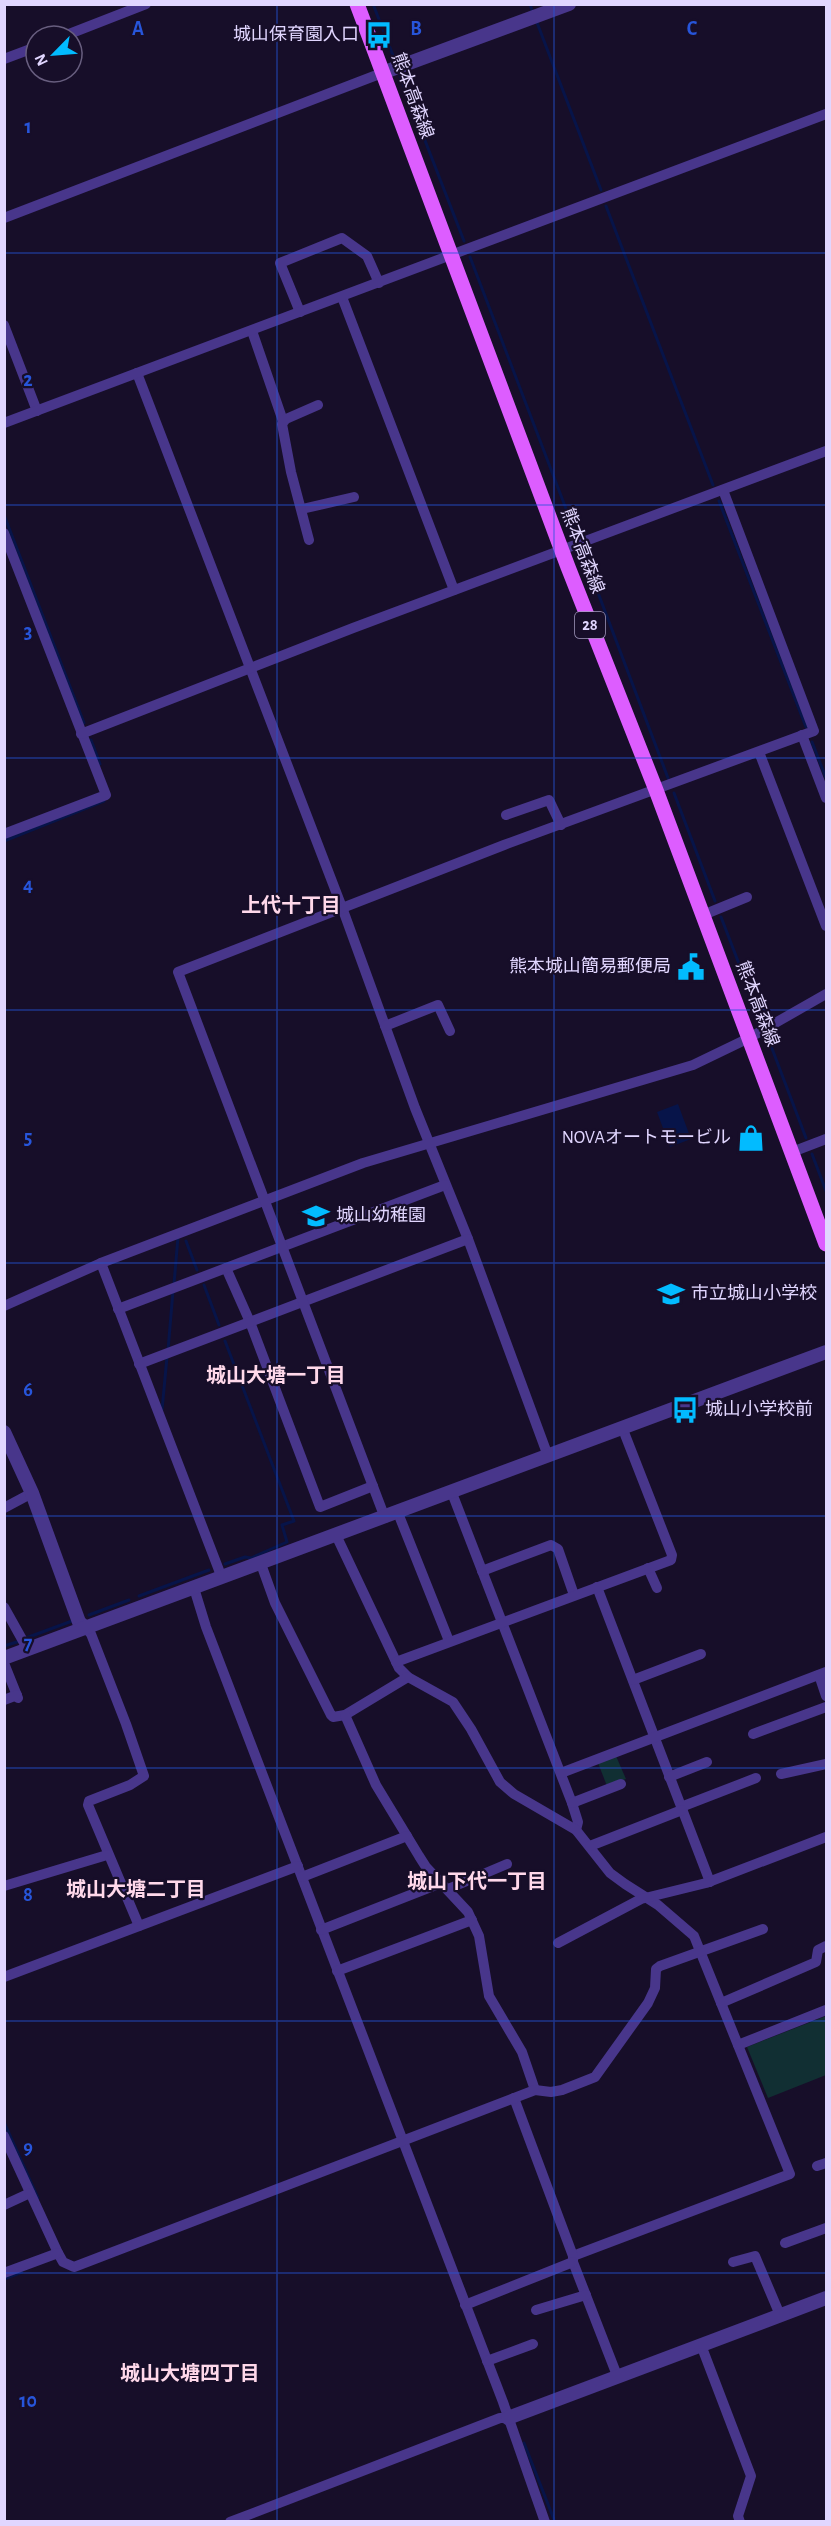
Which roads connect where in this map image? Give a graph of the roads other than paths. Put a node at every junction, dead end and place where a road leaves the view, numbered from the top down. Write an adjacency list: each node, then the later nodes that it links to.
1 (146, 4): 4 (street)
2 (357, 4): 7 (main road, 熊本高森線 / 28)
3 (569, 4): 7 (street)
4 (84, 28)
5 (24, 51): 6 (street)
6 (4, 59)
7 (382, 72): 9 (street); 10 (main road, 熊本高森線 / 28)
8 (826, 114): 10 (street)
9 (4, 218)
10 (450, 255): 11 (street); 27 (main road, 熊本高森線 / 28)
11 (379, 283): 12 (street); 13 (street)
12 (342, 297): 13 (street); 28 (street)
13 (300, 312): 15 (street)
14 (4, 325): 18 (street)
15 (252, 331): 16 (street); 19 (street)
16 (137, 373): 18 (street); 29 (street)
17 (318, 405): 19 (street)
18 (37, 411): 20 (street)
19 (283, 421): 24 (street)
20 (4, 423)
21 (826, 451): 22 (street)
22 (723, 490): 27 (street); 31 (street)
23 (354, 497): 24 (street)
24 (302, 509): 26 (street)
25 (4, 533): 30 (street)
26 (309, 540)
27 (561, 551): 28 (street); 33 (main road, 熊本高森線 / 28)
28 (454, 590): 29 (street)
29 (251, 670): 30 (street); 39 (street)
30 (81, 734): 37 (street)
31 (802, 735): 32 (street); 34 (street)
32 (759, 752): 33 (street); 41 (street)
33 (656, 790): 36 (street); 40 (main road, 熊本高森線 / 28)
34 (826, 798)
35 (506, 815): 36 (street)
36 (561, 825): 39 (street)
37 (4, 834)
38 (747, 897): 40 (street)
39 (343, 910): 43 (street); 50 (street)
40 (703, 915): 45 (main road, 熊本高森線 / 28)
41 (826, 926)
42 (826, 994): 45 (street)
43 (385, 1026): 44 (street); 47 (street)
44 (450, 1031)
45 (749, 1038): 47 (street); 48 (main road, 熊本高森線 / 28)
46 (826, 1139): 48 (street)
47 (429, 1144): 49 (street); 50 (street)
48 (792, 1152): 52 (main road, 熊本高森線 / 28)
49 (446, 1185): 51 (street); 53 (street)
50 (264, 1201): 53 (street); 54 (street)
51 (468, 1239): 56 (street); 64 (street)
52 (826, 1244)
53 (282, 1247): 55 (street); 56 (street)
54 (101, 1263): 57 (street); 58 (street)
55 (226, 1268): 58 (street); 59 (street)
56 (303, 1302): 59 (street); 65 (street)
57 (4, 1306)
58 (118, 1308): 61 (street)
59 (250, 1322): 61 (street); 65 (street)
60 (826, 1352): 62 (street)
61 (140, 1364): 74 (street)
62 (622, 1427): 64 (street); 72 (street)
63 (4, 1432): 66 (street)
64 (548, 1455): 67 (street)
65 (373, 1486): 69 (street)
66 (33, 1492): 68 (street); 81 (street)
67 (452, 1493): 69 (street); 73 (street)
68 (4, 1508)
69 (392, 1515): 70 (street); 82 (street)
70 (336, 1535): 71 (street); 86 (street)
71 (261, 1564): 74 (street); 94 (street)
72 (648, 1568): 75 (street); 77 (street)
73 (482, 1571): 78 (street); 80 (street)
74 (222, 1578): 76 (street)
75 (597, 1587): 78 (street); 90 (street)
76 (194, 1588): 81 (street); 112 (street)
77 (657, 1588)
78 (574, 1595): 80 (street)
79 (4, 1607): 83 (street)
80 (502, 1621): 82 (street); 99 (street)
81 (86, 1628): 83 (street); 110 (street)
82 (449, 1641): 86 (street)
83 (25, 1644): 85 (street)
84 (701, 1654): 90 (street)
85 (4, 1658)
86 (396, 1662): 89 (street)
87 (4, 1663): 92 (street)
88 (823, 1674): 91 (street); 96 (street)
89 (408, 1677): 94 (street); 106 (street)
90 (633, 1680): 96 (street)
91 (826, 1696)
92 (4, 1700)
93 (826, 1707): 95 (street)
94 (345, 1715): 107 (street)
95 (753, 1734)
96 (655, 1736): 99 (street); 101 (street)
97 (707, 1762): 101 (street)
98 (826, 1764): 100 (street)
99 (561, 1773): 104 (street)
100 (782, 1774)
101 (669, 1777): 105 (street)
102 (756, 1778): 105 (street)
103 (621, 1784): 104 (street)
104 (573, 1803): 106 (street)
105 (682, 1809): 109 (street); 114 (street)
106 (576, 1830): 109 (street)
107 (407, 1836): 113 (street); 116 (street)
108 (826, 1837): 114 (street)
109 (591, 1846): 117 (street)
110 (107, 1855): 115 (street); 119 (street)
111 (507, 1864): 116 (street)
112 (298, 1866): 113 (street); 119 (street)
113 (302, 1877): 121 (street)
114 (710, 1882): 117 (street)
115 (4, 1886)
116 (444, 1886): 118 (street); 121 (street)
117 (647, 1897): 122 (street); 124 (street)
118 (472, 1920): 125 (street); 130 (street)
119 (139, 1926): 126 (street)
120 (763, 1929): 124 (street)
121 (321, 1930): 125 (street)
122 (558, 1943)
123 (826, 1946): 127 (street)
124 (699, 1951): 127 (street); 130 (street)
125 (337, 1971): 133 (street)
126 (4, 1977)
127 (721, 2003): 129 (street)
128 (826, 2010): 129 (street)
129 (738, 2044): 139 (street)
130 (535, 2090): 131 (street)
131 (514, 2098): 133 (street); 139 (street)
132 (4, 2136): 134 (street)
133 (403, 2141): 138 (street); 144 (street)
134 (30, 2193): 135 (street); 138 (street)
135 (4, 2205)
136 (826, 2228): 137 (street)
137 (785, 2243)
138 (57, 2253): 141 (street)
139 (573, 2259): 142 (street); 144 (street)
140 (734, 2262): 146 (street)
141 (4, 2273)
142 (586, 2295): 145 (street); 150 (street)
143 (826, 2298): 146 (street)
144 (465, 2305): 149 (street)
145 (536, 2310)
146 (780, 2315): 148 (street)
147 (533, 2344): 149 (street)
148 (701, 2345): 150 (street); 154 (street)
149 (487, 2361): 151 (street)
150 (618, 2378): 151 (street)
151 (508, 2418): 152 (street); 153 (street)
152 (230, 2522)
153 (545, 2522)
154 (740, 2522)

